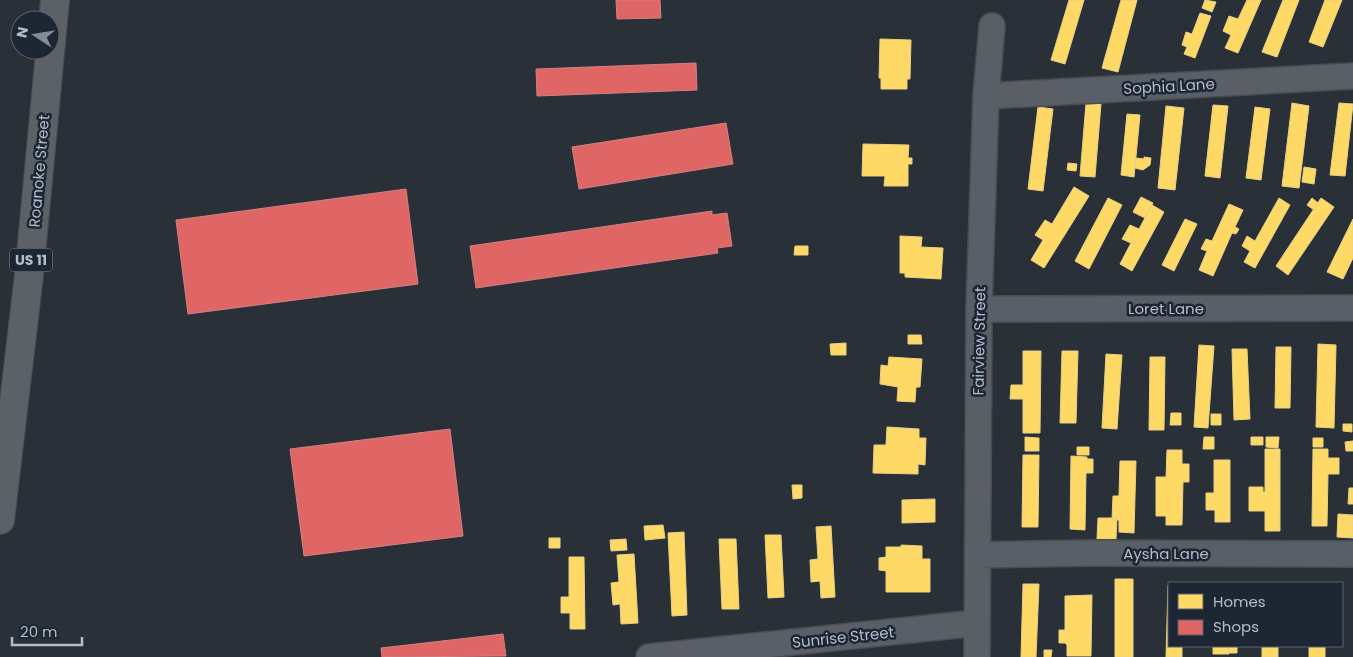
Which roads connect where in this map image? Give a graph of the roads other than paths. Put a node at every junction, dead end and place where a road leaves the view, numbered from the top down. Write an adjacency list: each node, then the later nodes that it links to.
1 (55, 0): 7 (main road, Roanoke Street / US 11)
2 (992, 26): 4 (street, Fairview Street)
3 (1353, 76): 4 (street, Sophia Lane)
4 (986, 96): 6 (street, Fairview Street)
5 (1353, 308): 6 (street, Loret Lane)
6 (979, 309): 8 (street, Fairview Street)
7 (0, 519)
8 (978, 554): 9 (street, Aysha Lane); 10 (street, Fairview Street)
9 (1353, 554)
10 (977, 623): 11 (street, Sunrise Street); 12 (street, Fairview Street)
11 (649, 657)
12 (977, 657)

